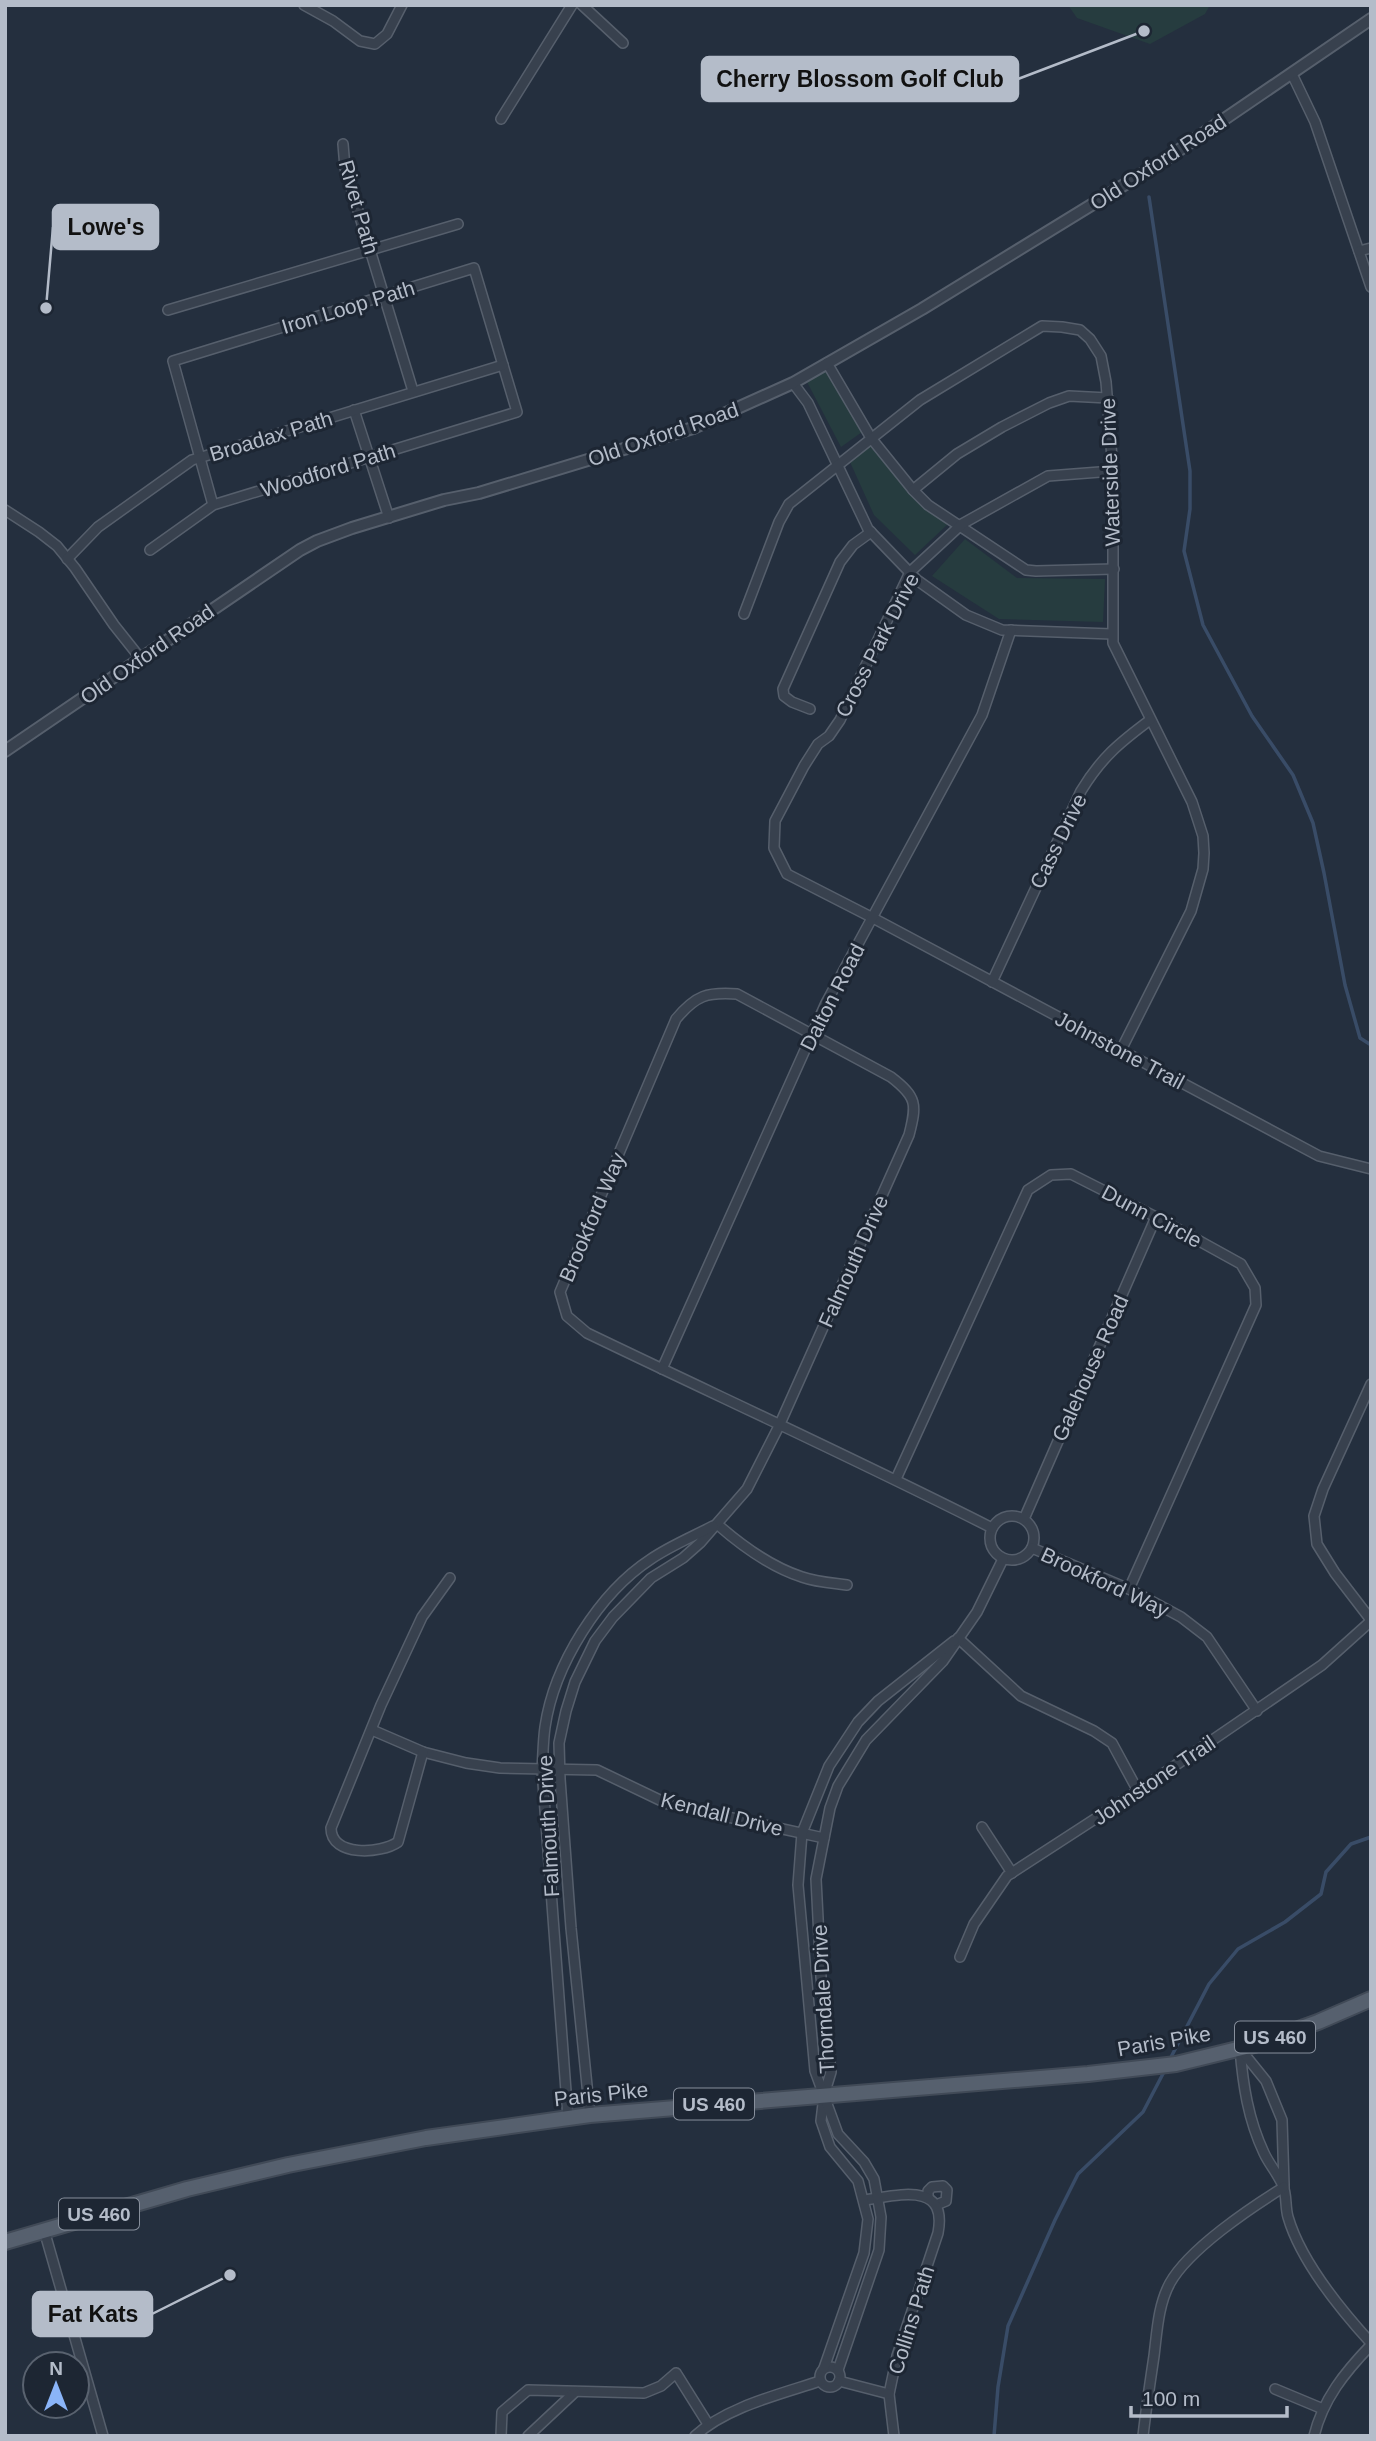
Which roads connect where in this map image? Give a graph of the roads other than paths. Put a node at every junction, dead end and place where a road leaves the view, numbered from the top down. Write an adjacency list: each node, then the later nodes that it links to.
1 (304, 5): 2 (street)
2 (402, 5)
3 (572, 5): 8 (street)
4 (583, 5): 6 (street)
5 (1371, 19): 7 (street, Old Oxford Road)
6 (623, 43)
7 (1292, 74): 13 (street); 17 (street, Old Oxford Road)
8 (502, 119)
9 (343, 144): 12 (street, Rivet Path)
10 (458, 224): 12 (street)
11 (1371, 248): 13 (street)
12 (370, 250): 15 (street, Rivet Path); 16 (street)
13 (1359, 251): 14 (street)
14 (1371, 287)
15 (385, 296): 18 (street, Iron Loop Path); 20 (street, Rivet Path); 26 (street, Iron Loop Path)
16 (168, 310)
17 (827, 363): 19 (street, Old Oxford Road); 24 (street)
18 (503, 365): 20 (street, Broadax Path); 23 (street, Iron Loop Path)
19 (793, 383): 27 (street); 32 (street, Old Oxford Road)
20 (413, 391): 22 (street, Broadax Path)
21 (1108, 398): 24 (street, Waterside Drive); 28 (street, Waterside Drive); 29 (street)
22 (354, 410): 25 (street); 26 (street, Broadax Path)
23 (517, 412): 25 (street, Woodford Path)
24 (871, 438): 27 (street, Waterside Drive); 29 (street)
25 (369, 457): 30 (street, Woodford Path); 32 (street)
26 (199, 458): 30 (street); 36 (street, Broadax Path)
27 (838, 464): 34 (street); 39 (street, Waterside Drive)
28 (1113, 471): 33 (street, Cross Park Drive); 37 (street, Waterside Drive)
29 (913, 490): 33 (street)
30 (213, 505): 35 (street, Woodford Path)
31 (5, 510): 36 (street)
32 (389, 518): 42 (street, Old Oxford Road)
33 (960, 526): 37 (street); 38 (street, Cross Park Drive)
34 (870, 532): 38 (street); 43 (street)
35 (150, 550)
36 (67, 559): 42 (street)
37 (1114, 569): 41 (street, Waterside Drive)
38 (910, 572): 40 (street); 46 (street, Cross Park Drive)
39 (744, 614)
40 (1011, 630): 41 (street); 46 (street, Dalton Road)
41 (1112, 634): 44 (street, Waterside Drive)
42 (141, 659): 45 (street, Old Oxford Road)
43 (810, 709)
44 (1150, 720): 47 (street, Cass Drive); 49 (street, Waterside Drive)
45 (5, 751)
46 (873, 918): 47 (street, Johnstone Trail); 48 (street, Dalton Road)
47 (992, 982): 49 (street, Johnstone Trail)
48 (812, 1034): 52 (street, Dalton Road); 52 (street, Brookford Way); 54 (street, Falmouth Drive)
49 (1121, 1050): 50 (street, Johnstone Trail)
50 (1371, 1170)
51 (1156, 1217): 55 (street, Dunn Circle); 56 (street, Galehouse Road); 63 (street, Dunn Circle)
52 (662, 1369): 54 (street, Brookford Way)
53 (1371, 1384): 64 (street)
54 (779, 1426): 55 (street, Brookford Way); 57 (street, Falmouth Drive)
55 (896, 1479): 58 (street, Brookford Way)
56 (1024, 1518): 58 (street); 59 (street, Brookford Way)
57 (717, 1524): 62 (street); 71 (street, Falmouth Drive); 72 (street, Falmouth Drive)
58 (992, 1528): 60 (street)
59 (1032, 1548): 60 (street, Brookford Way); 63 (street, Brookford Way)
60 (1003, 1559): 65 (street, Thorndale Drive)
61 (450, 1578): 68 (street)
62 (846, 1585)
63 (1129, 1589): 66 (street, Brookford Way)
64 (1371, 1620): 66 (street, Johnstone Trail)
65 (958, 1638): 67 (street, Thorndale Drive); 69 (street, Thorndale Drive); 73 (street)
66 (1256, 1711): 73 (street, Johnstone Trail)
67 (858, 1722): 69 (street); 75 (street, Thorndale Drive)
68 (372, 1730): 70 (street, Kendall Drive); 70 (street)
69 (872, 1734): 76 (street, Thorndale Drive)
70 (424, 1752): 72 (street, Kendall Drive)
71 (560, 1768): 72 (street, Kendall Drive); 75 (street, Kendall Drive); 82 (street, Falmouth Drive)
72 (542, 1770): 83 (street, Falmouth Drive)
73 (1138, 1791): 77 (street, Johnstone Trail)
74 (982, 1827): 77 (street)
75 (802, 1833): 76 (street, Kendall Drive); 81 (street, Thorndale Drive)
76 (824, 1838): 81 (street, Thorndale Drive)
77 (1012, 1873): 78 (street, Johnstone Trail)
78 (960, 1957)
79 (1371, 1998): 80 (main road, Paris Pike / US 460)
80 (1240, 2049): 81 (main road, Paris Pike / US 460); 84 (street); 84 (street)
81 (824, 2095): 82 (main road, Paris Pike / US 460); 86 (street); 87 (street)
82 (590, 2115): 83 (main road, Paris Pike / US 460)
83 (568, 2118): 89 (main road, Paris Pike / US 460)
84 (1284, 2187): 91 (street); 105 (street)
85 (928, 2197): 86 (street, Collins Path); 88 (street); 88 (street, Collins Path)
86 (879, 2198): 87 (street, Collins Path); 93 (street)
87 (864, 2200): 92 (street)
88 (936, 2205): 97 (street, Collins Path)
89 (44, 2230): 90 (main road, Paris Pike / US 460); 100 (street)
90 (5, 2242)
91 (1371, 2344): 98 (street)
92 (824, 2368): 93 (street); 94 (street)
93 (839, 2376): 94 (street); 97 (street)
94 (820, 2381): 99 (street)
95 (1275, 2389): 98 (street)
96 (575, 2392): 99 (street); 101 (street); 102 (street)
97 (889, 2394): 104 (street, Collins Path)
98 (1323, 2409): 106 (street)
99 (708, 2424): 103 (street)
100 (103, 2436)
101 (502, 2436)
102 (528, 2436)
103 (695, 2436)
104 (894, 2436)
105 (1143, 2436)
106 (1314, 2436)

